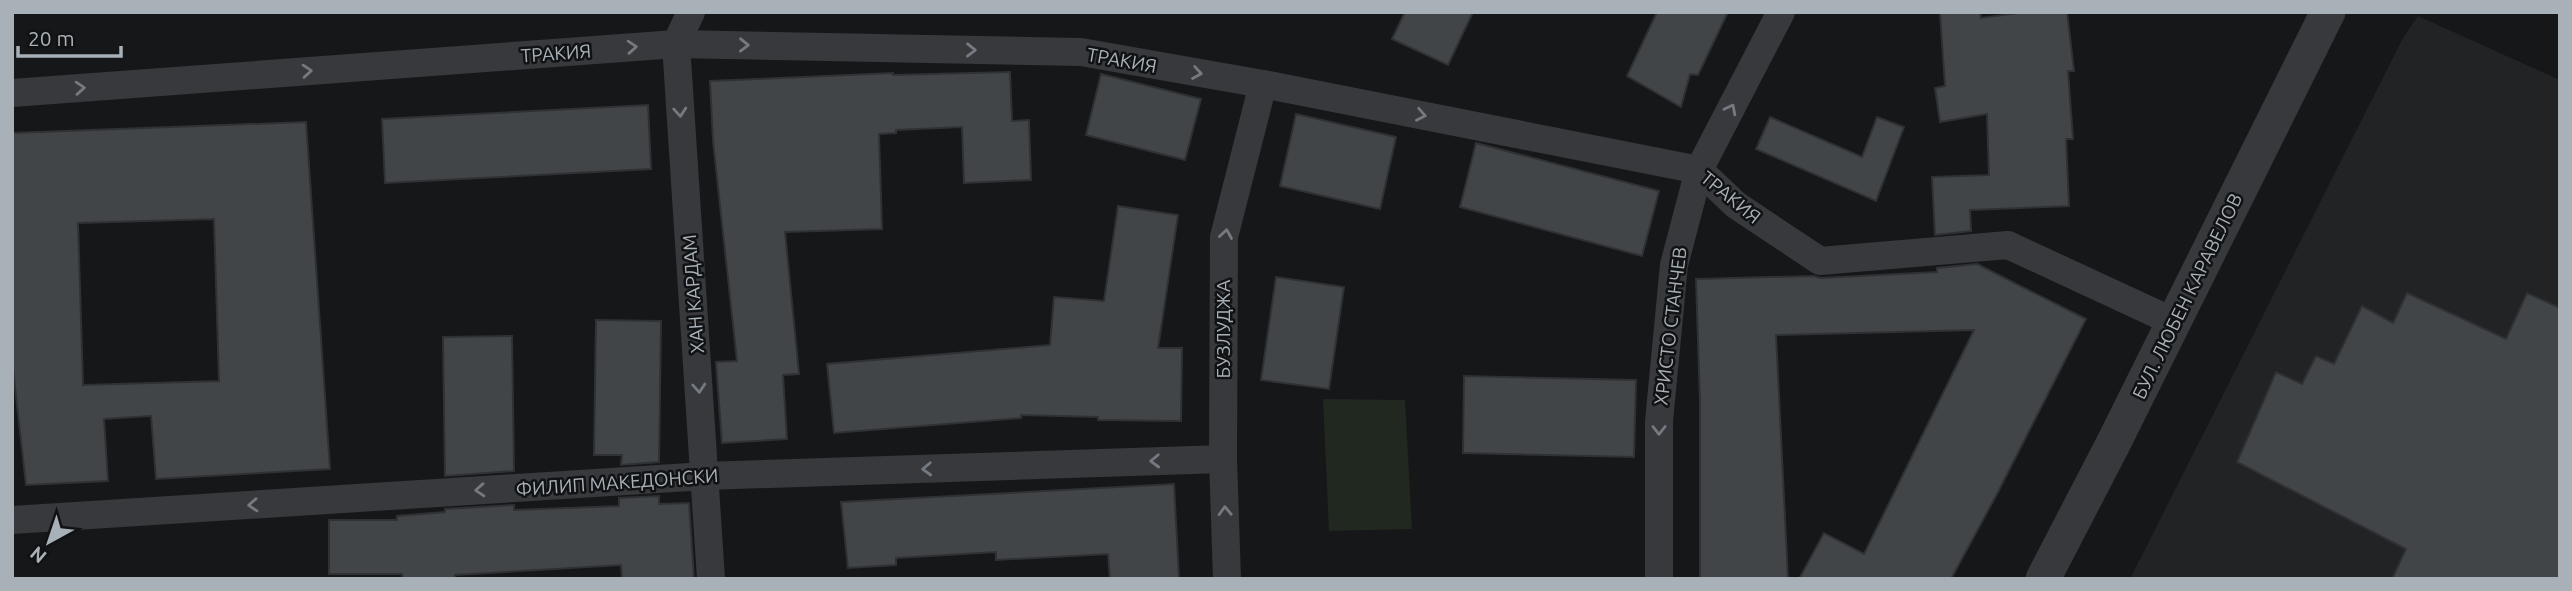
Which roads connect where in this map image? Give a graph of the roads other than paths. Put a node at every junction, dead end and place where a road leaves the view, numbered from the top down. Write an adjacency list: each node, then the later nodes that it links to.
1 (691, 12): 4 (street, ХАН КАРДАМ)
2 (1781, 12): 7 (street, ХРИСТО СТАНЧЕВ, one-way to 2)
3 (2328, 12): 8 (street, БУЛ. ЛЮБЕН КАРАВЕЛОВ)
4 (676, 44): 5 (street, ТРАКИЯ, one-way to 5); 6 (street, ТРАКИЯ, one-way to 4); 10 (street, ХАН КАРДАМ, one-way to 10)
5 (1263, 84): 7 (street, ТРАКИЯ, one-way to 7); 9 (street, БУЗЛУДЖА, one-way to 5)
6 (12, 93)
7 (1699, 170): 8 (street, ТРАКИЯ); 14 (street, ХРИСТО СТАНЧЕВ, one-way to 14)
8 (2174, 322): 15 (street, БУЛ. ЛЮБЕН КАРАВЕЛОВ)
9 (1223, 459): 10 (street, ФИЛИП МАКЕДОНСКИ, one-way to 10); 13 (street, БУЗЛУДЖА, one-way to 9)
10 (705, 476): 11 (street, ФИЛИП МАКЕДОНСКИ, one-way to 11); 12 (street, ХАН КАРДАМ)
11 (12, 520)
12 (710, 579)
13 (1227, 579)
14 (1660, 579)
15 (2043, 579)

